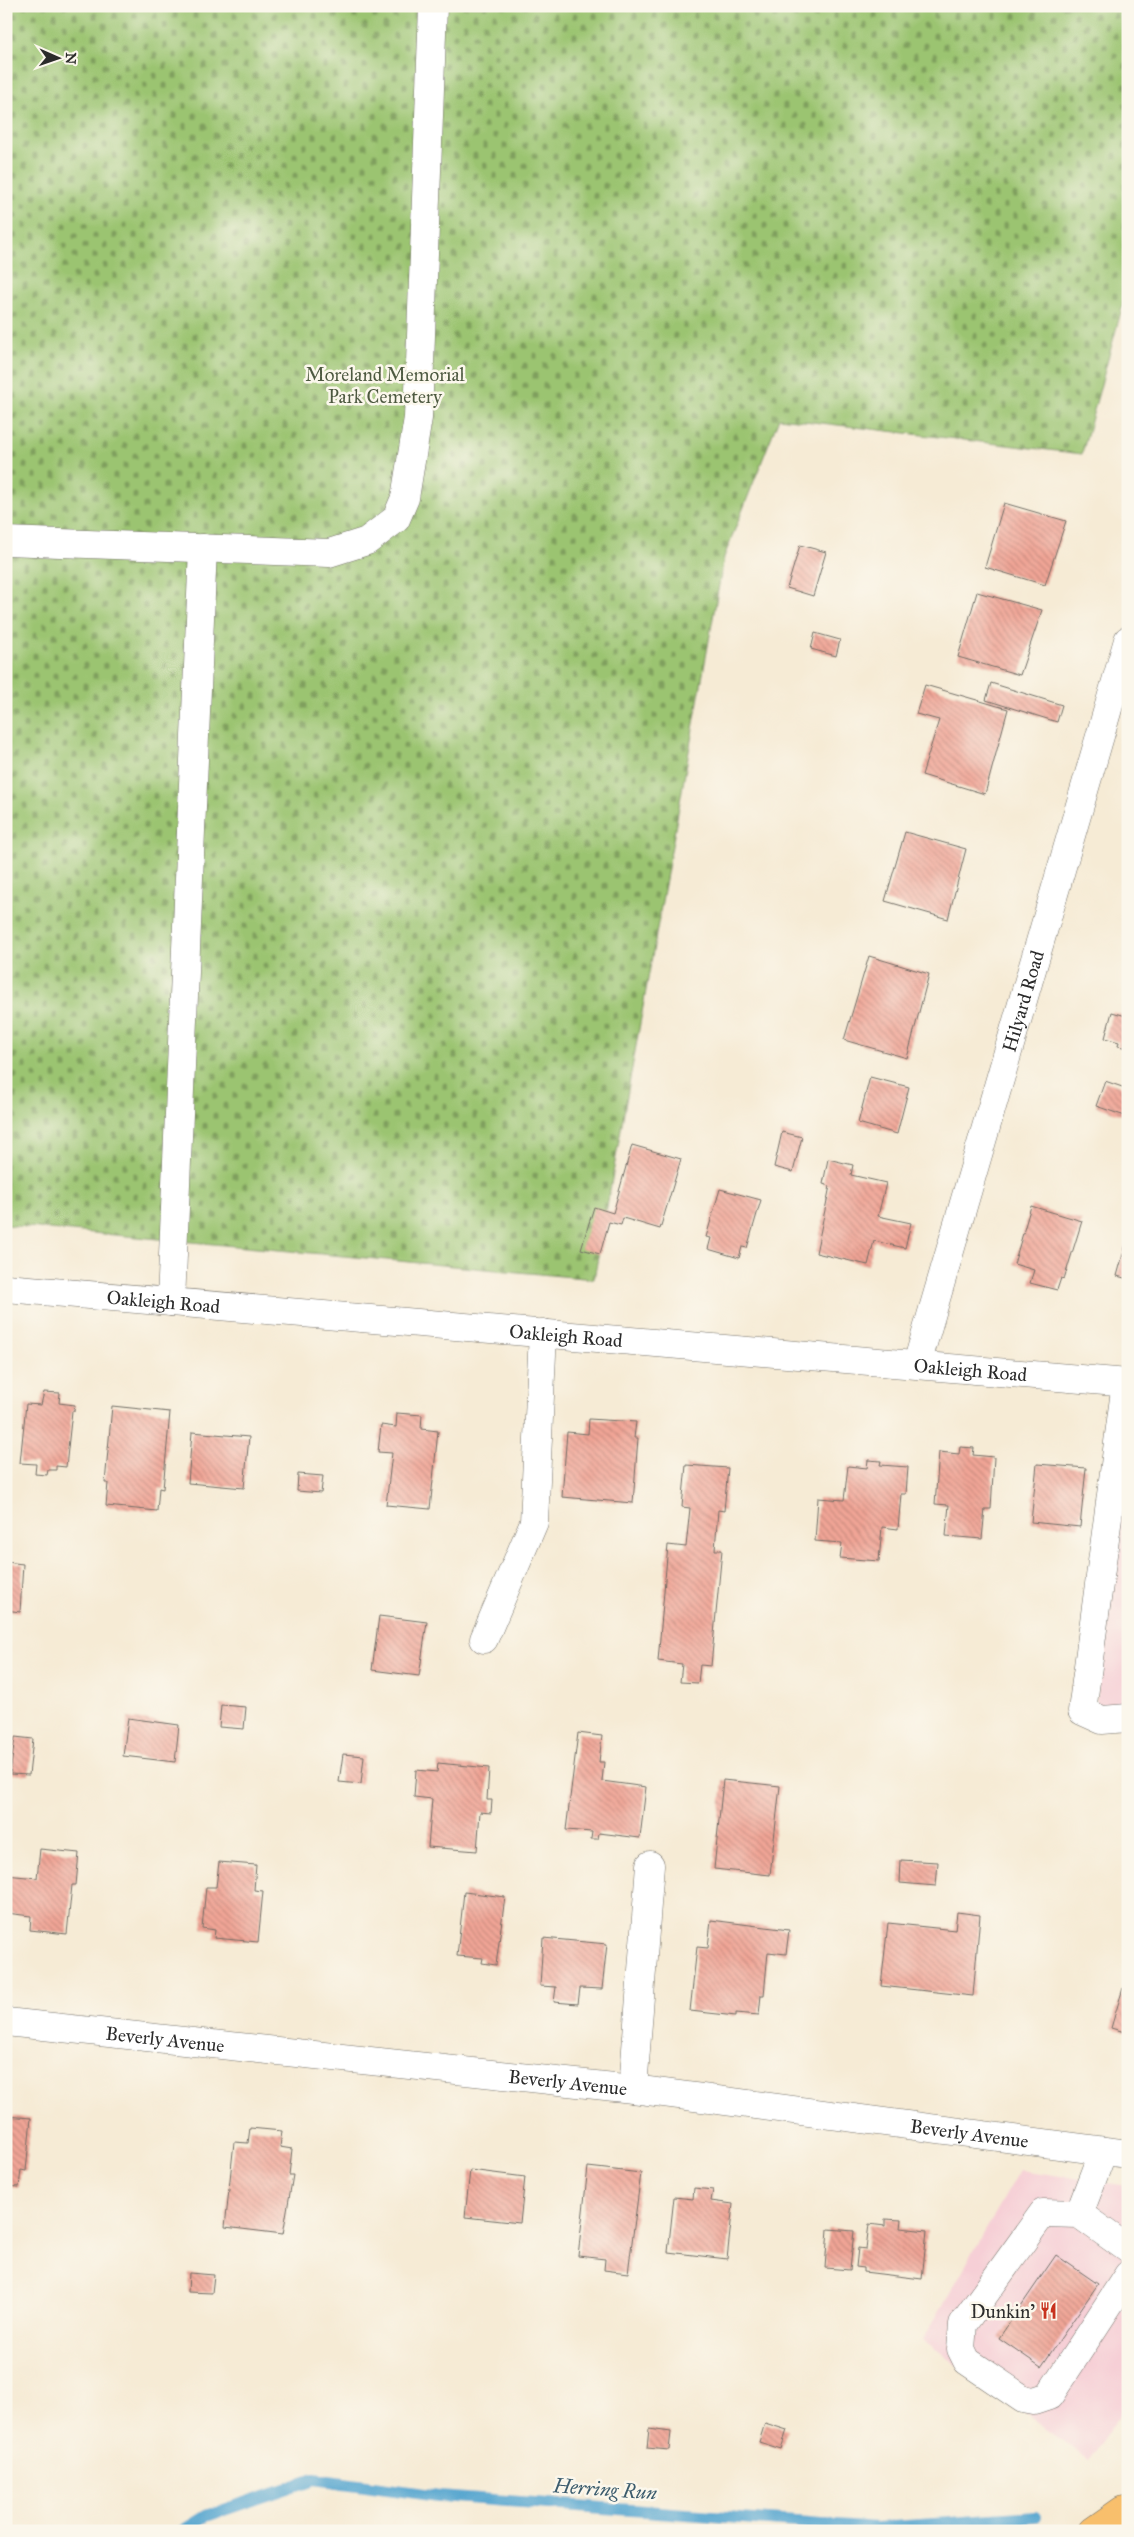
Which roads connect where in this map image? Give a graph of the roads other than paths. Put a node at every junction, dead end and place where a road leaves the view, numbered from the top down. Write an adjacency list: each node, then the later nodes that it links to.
1 (433, 6): 3 (street)
2 (6, 541): 3 (street)
3 (203, 548): 6 (street)
4 (1128, 640): 8 (street, Hilyard Road)
5 (6, 1288): 6 (street, Oakleigh Road)
6 (171, 1302): 7 (street, Oakleigh Road)
7 (543, 1333): 8 (street, Oakleigh Road); 10 (street)
8 (917, 1364): 9 (street, Oakleigh Road)
9 (1127, 1383): 11 (street)
10 (484, 1639)
11 (1128, 1718)
12 (650, 1865): 14 (street)
13 (6, 2022): 14 (street, Beverly Avenue)
14 (633, 2090): 15 (street, Beverly Avenue)
15 (1116, 2152): 16 (street)
16 (1079, 2214): 17 (street); 18 (street)
17 (1121, 2245)
18 (1128, 2275)
19 (1120, 2514): 20 (main road)
20 (1093, 2531)

